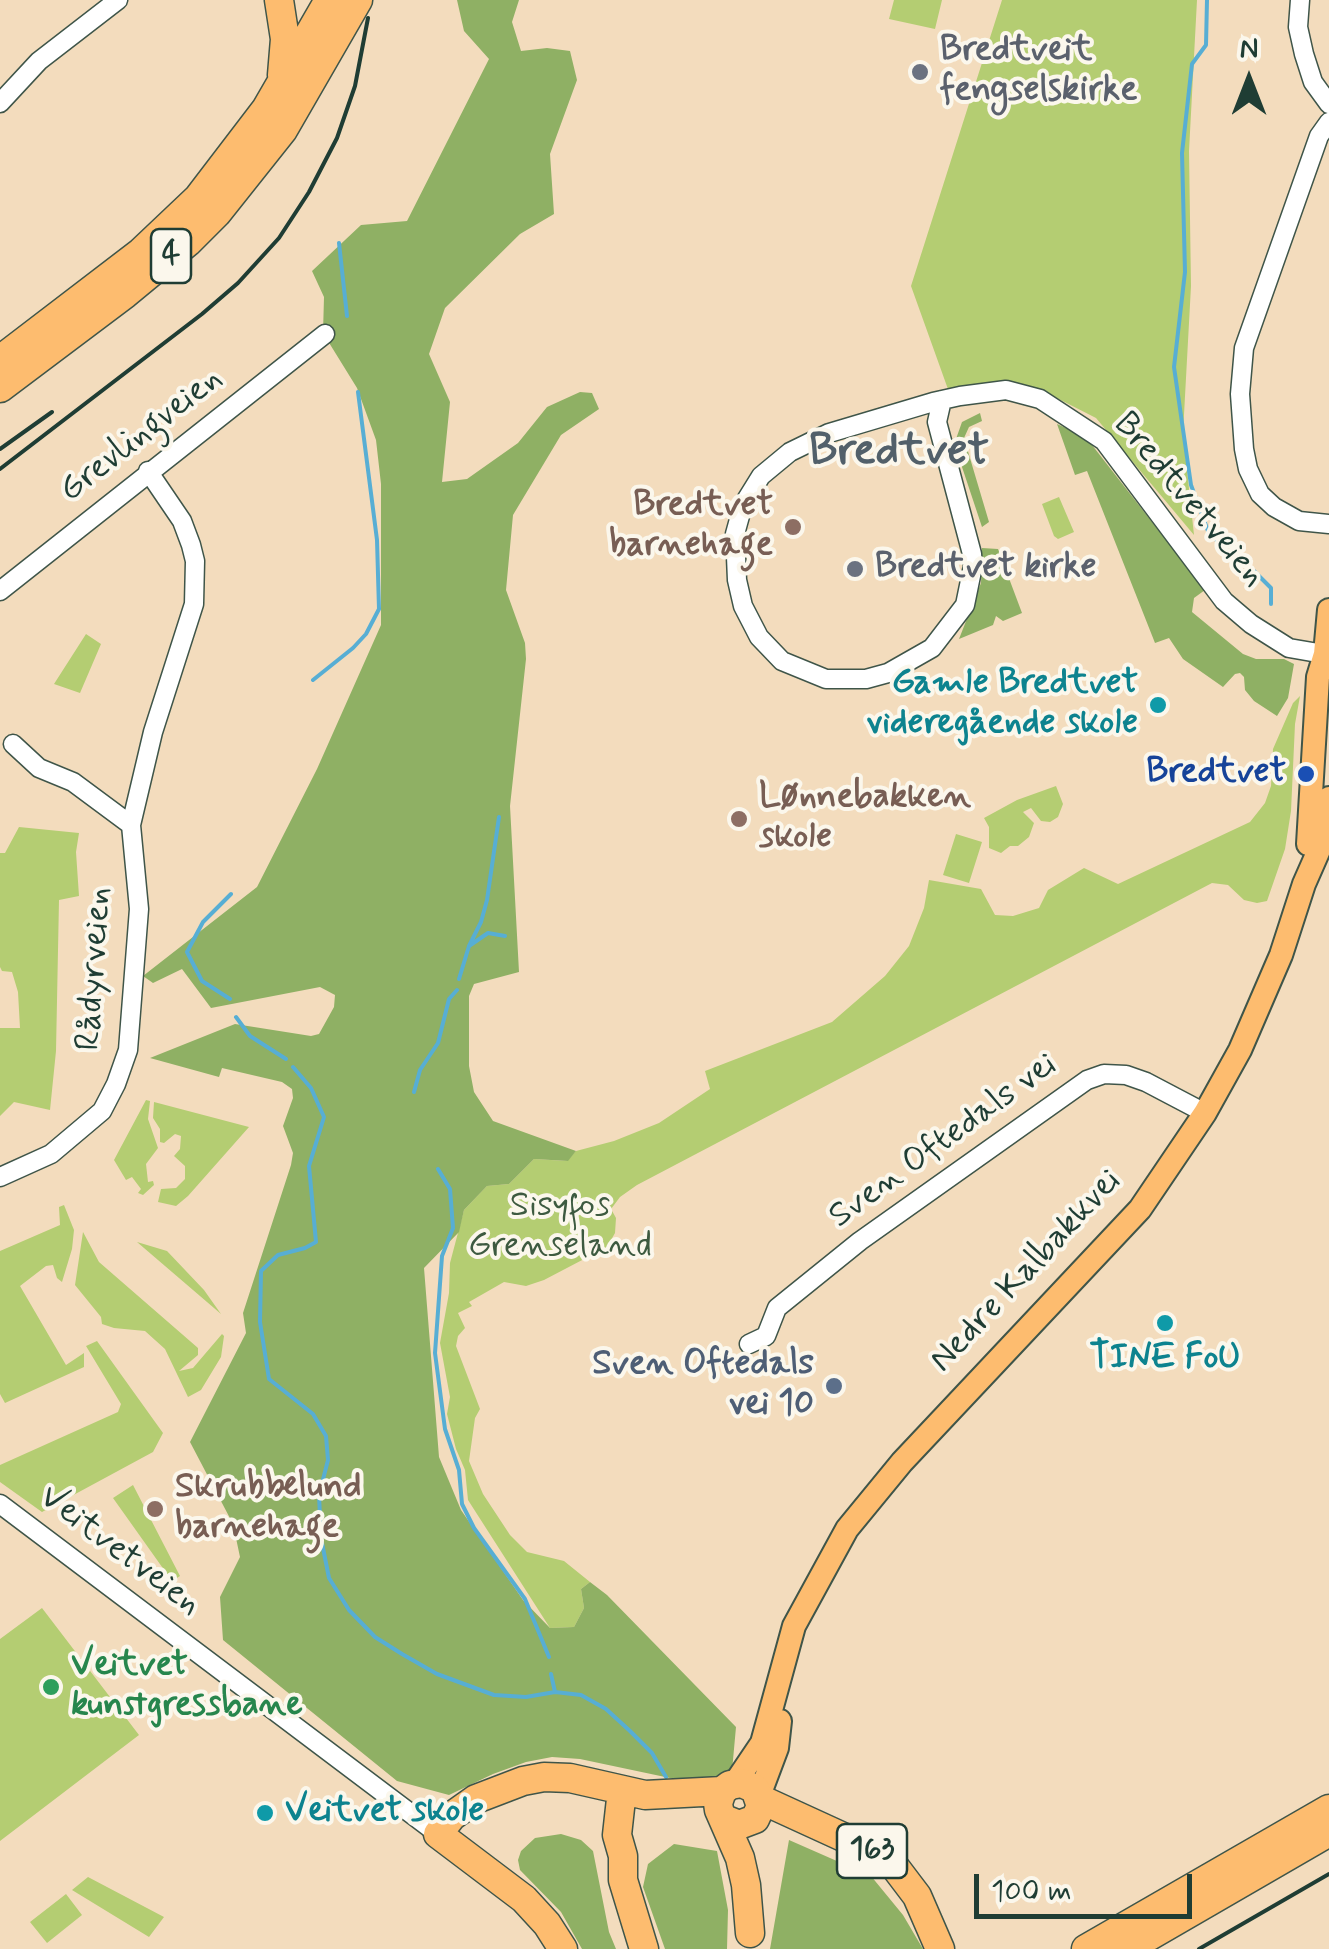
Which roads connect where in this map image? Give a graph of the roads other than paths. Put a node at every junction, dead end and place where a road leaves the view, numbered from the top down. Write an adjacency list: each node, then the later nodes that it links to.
1 (118, 0): 7 (street)
2 (279, 0): 6 (highway)
3 (329, 0): 6 (highway, 4)
4 (358, 0): 12 (highway, 4)
5 (1300, 0): 8 (street)
6 (280, 86): 11 (highway, 4)
7 (0, 103)
8 (1329, 104)
9 (1329, 122): 15 (street)
10 (325, 334): 14 (street, Grevlingveien)
11 (0, 360)
12 (0, 388)
13 (942, 400): 13 (street, Bredtvetveien); 18 (street, Bredtvetveien)
14 (148, 471): 16 (street, Grevlingveien); 21 (street, Rådyrveien)
15 (1329, 524)
16 (0, 591)
17 (1329, 610): 18 (main road, Nedre Kalbakkvei)
18 (1328, 659): 20 (main road, Nedre Kalbakkvei)
19 (13, 744): 21 (street)
20 (1325, 816): 22 (main road, Nedre Kalbakkvei)
21 (131, 825): 23 (street, Rådyrveien)
22 (1205, 1113): 24 (street, Sven Oftedals vei); 27 (main road, Nedre Kalbakkvei)
23 (0, 1177)
24 (749, 1344)
25 (0, 1504): 30 (street, Veitvetveien)
26 (637, 1793): 27 (highway, 163); 30 (highway, 163); 33 (highway)
27 (740, 1803): 31 (highway, Nedre Kalbakkvei); 34 (highway, 163)
28 (1329, 1809): 35 (highway)
29 (1329, 1832): 36 (highway)
30 (446, 1840): 32 (highway)
31 (749, 1941)
32 (563, 1949)
33 (644, 1949)
34 (940, 1949)
35 (1086, 1949)
36 (1127, 1949)

